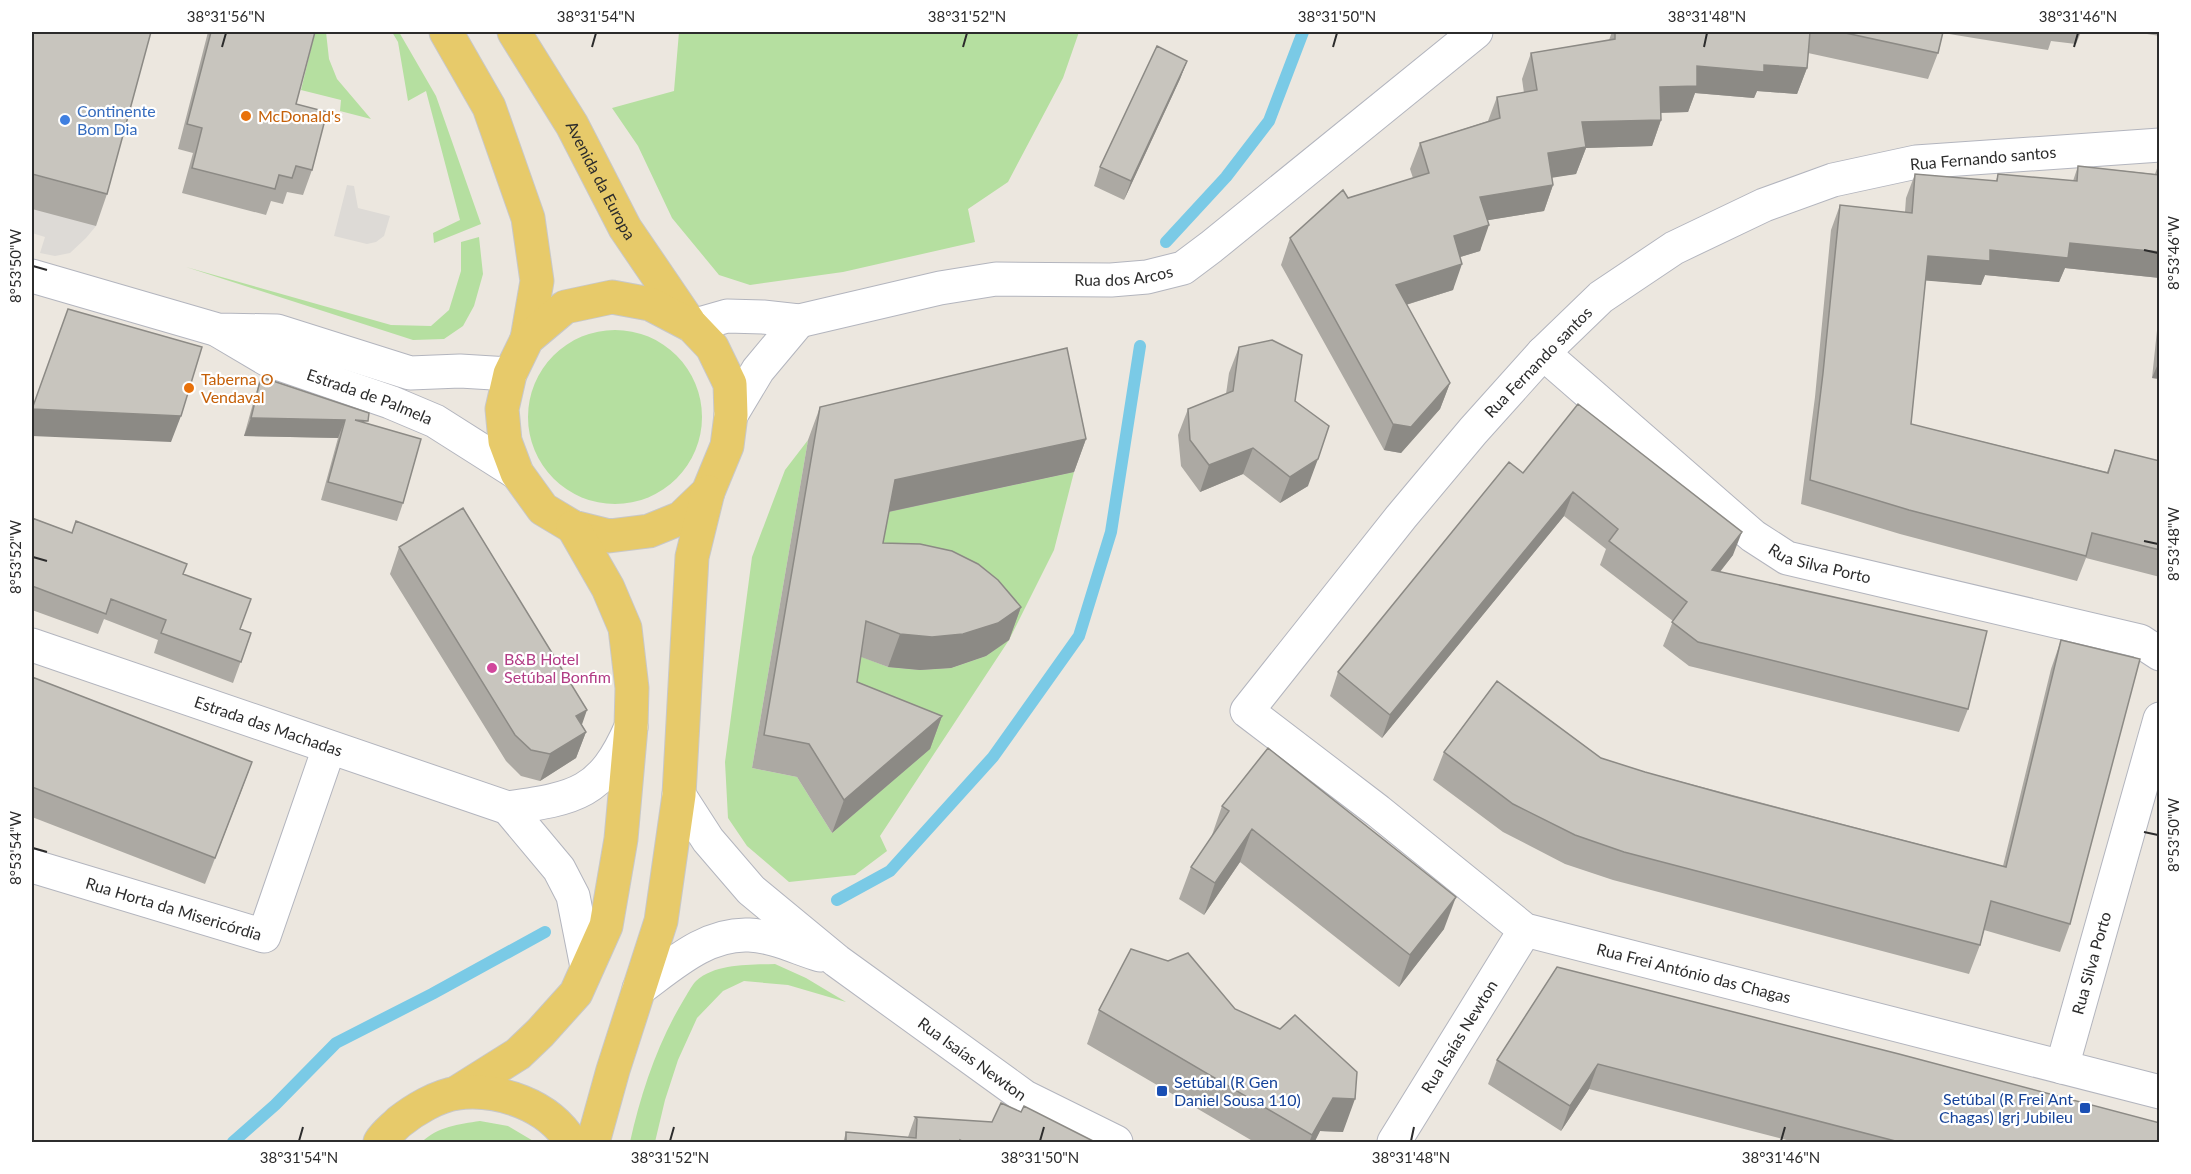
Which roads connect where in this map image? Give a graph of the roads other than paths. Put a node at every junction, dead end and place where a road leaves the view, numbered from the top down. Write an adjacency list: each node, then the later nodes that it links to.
1 (446, 32): 9 (main road)
2 (514, 32): 7 (main road, Avenida da Europa)
3 (1476, 32): 6 (street, Rua dos Arcos)
4 (2160, 145): 10 (street, Rua Fernando santos)
5 (38, 278): 8 (street, Estrada de Palmela)
6 (799, 321): 7 (street, Rua dos Arcos); 12 (street)
7 (692, 326): 9 (main road); 12 (main road)
8 (218, 330): 11 (street, Estrada de Palmela); 13 (street, Estrada de Palmela)
9 (527, 339): 11 (main road)
10 (1543, 353): 17 (street, Rua Silva Porto); 20 (street, Rua Fernando santos)
11 (510, 374): 13 (main road)
12 (731, 415): 14 (main road)
13 (517, 472): 15 (main road)
14 (708, 492): 15 (main road); 22 (main road)
15 (573, 527): 19 (main road)
16 (32, 645): 21 (street, Estrada das Machadas)
17 (2160, 654)
18 (2160, 719): 29 (street, Rua Silva Porto)
19 (632, 727): 23 (street, Estrada das Machadas); 27 (main road)
20 (1284, 739): 25 (street, Rua Frei António das Chagas)
21 (329, 748): 23 (street, Estrada das Machadas); 24 (street, Rua Horta da Misericórdia)
22 (679, 795): 26 (street, Rua Isaías Newton); 28 (main road)
23 (508, 808): 27 (street)
24 (32, 866)
25 (1525, 930): 29 (street, Rua Frei António das Chagas); 36 (street, Rua Isaías Newton)
26 (837, 962): 28 (street, Rua Isaías Newton); 35 (street, Rua Isaías Newton)
27 (587, 967): 31 (main road)
28 (639, 989): 34 (main road)
29 (2062, 1067): 30 (street, Rua Frei António das Chagas)
30 (2160, 1092)
31 (456, 1093): 32 (main road); 33 (main road)
32 (380, 1140)
33 (571, 1143)
34 (593, 1143)
35 (1116, 1143)
36 (1394, 1143)

